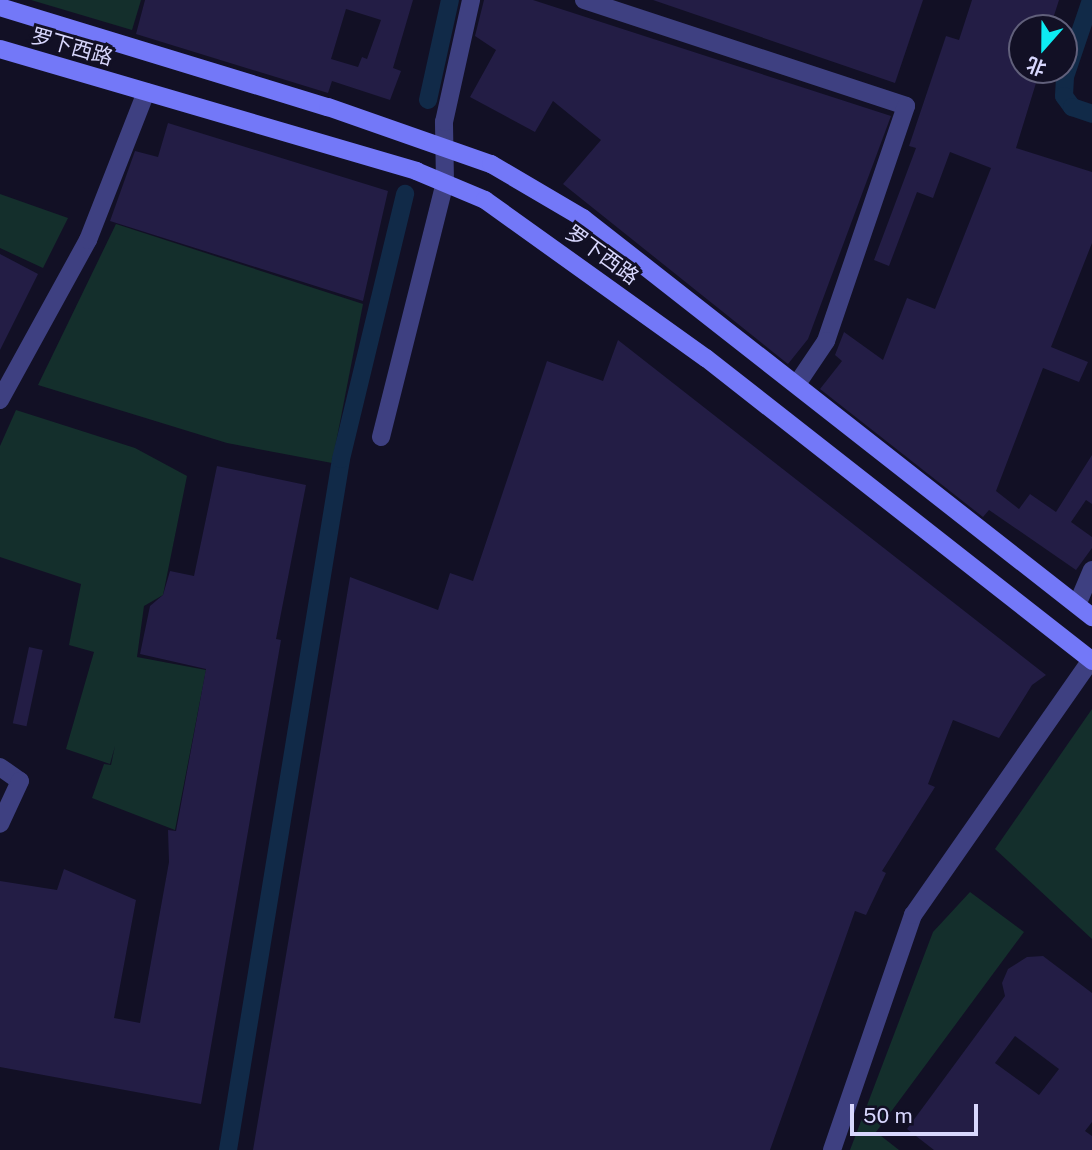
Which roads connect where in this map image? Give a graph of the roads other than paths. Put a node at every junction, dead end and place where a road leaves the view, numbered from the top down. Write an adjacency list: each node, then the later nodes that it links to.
1 (471, 0): 6 (street)
2 (584, 0): 8 (street)
3 (0, 7): 6 (main road, 罗下西路)
4 (0, 50): 5 (main road, 罗下西路)
5 (146, 92): 7 (main road, 罗下西路); 9 (street)
6 (447, 148): 7 (street); 8 (main road, 罗下西路)
7 (445, 182): 10 (street); 14 (main road, 罗下西路)
8 (797, 384): 12 (main road, 罗下西路)
9 (0, 400)
10 (381, 437)
11 (1092, 570): 12 (street)
12 (1077, 605): 13 (main road, 罗下西路)
13 (1092, 617)
14 (1092, 660): 17 (street)
15 (0, 767): 16 (street)
16 (0, 824)
17 (832, 1150)

